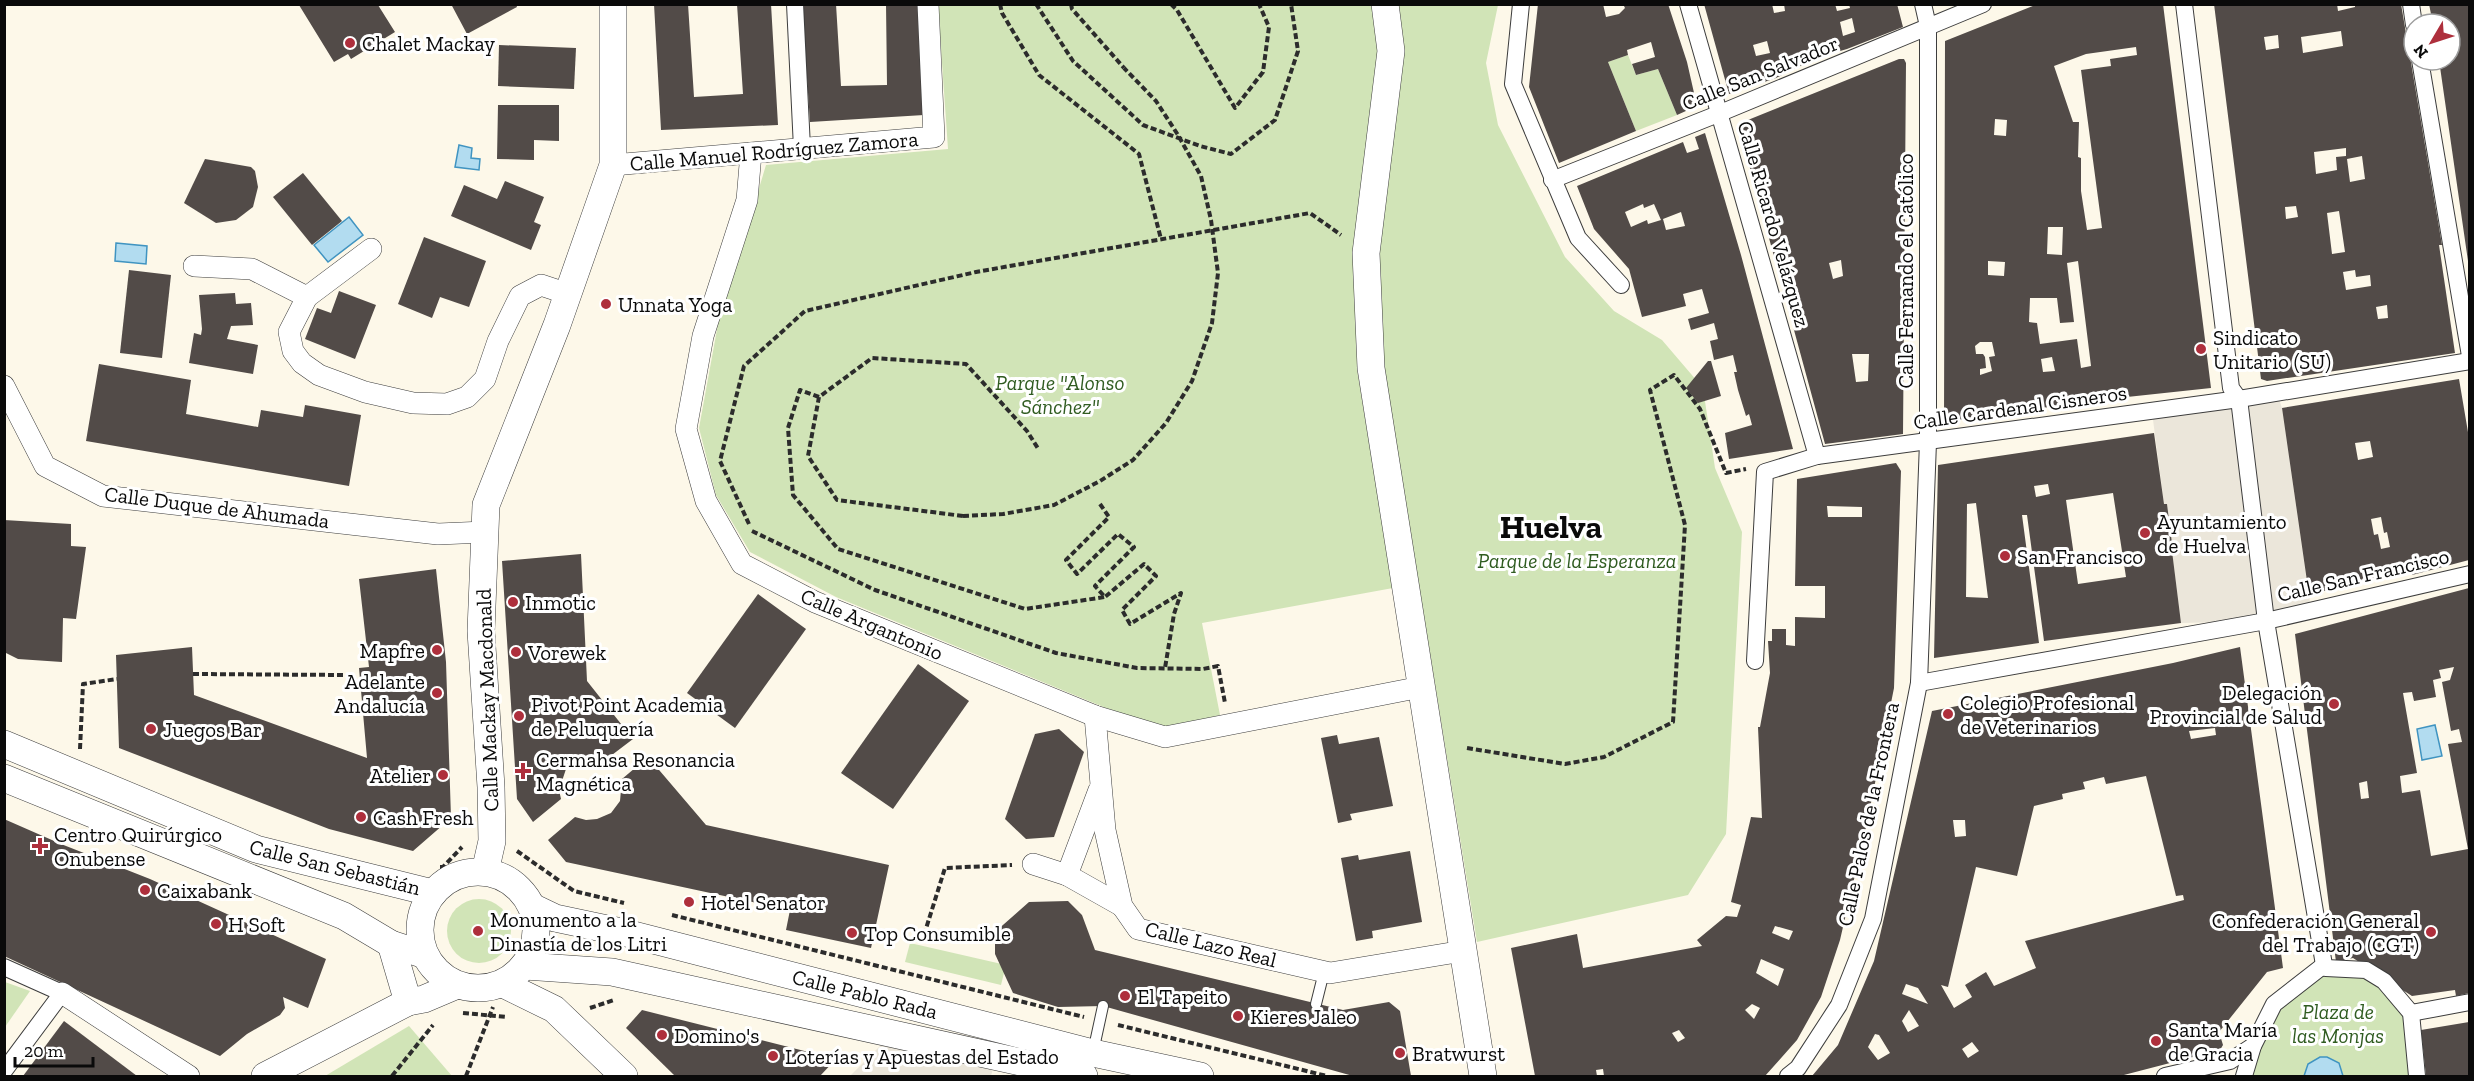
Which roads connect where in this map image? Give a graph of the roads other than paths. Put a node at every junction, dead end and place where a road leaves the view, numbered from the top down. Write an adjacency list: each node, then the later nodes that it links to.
1 (613, 4): 15 (street, Calle Mackay Macdonald)
2 (795, 4): 13 (street)
3 (928, 4): 13 (street, Calle Manuel Rodríguez Zamora)
4 (1385, 4): 33 (street)
5 (1521, 4): 16 (street)
6 (1688, 4): 12 (street, Calle Ricardo Velázquez)
7 (1923, 4): 10 (street, Calle Fernando el Católico)
8 (1983, 4): 10 (street, Calle San Salvador)
9 (2184, 4): 25 (street)
10 (1928, 26): 12 (street, Calle San Salvador); 26 (street, Calle Fernando el Católico)
11 (2422, 72): 22 (street)
12 (1718, 114): 16 (street, Calle San Salvador); 27 (street, Calle Ricardo Velázquez)
13 (802, 148): 14 (street, Calle Manuel Rodríguez Zamora)
14 (751, 153): 15 (street, Calle Manuel Rodríguez Zamora); 34 (street, Calle Argantonio)
15 (613, 165): 20 (street, Calle Mackay Macdonald)
16 (1552, 180): 19 (street)
17 (371, 249): 21 (street)
18 (194, 266): 21 (street)
19 (1620, 285)
20 (568, 294): 21 (street); 28 (street, Calle Mackay Macdonald)
21 (307, 297)
22 (2469, 356)
23 (2469, 361): 25 (street, Calle Cardenal Cisneros)
24 (4, 386): 28 (street, Calle Duque de Ahumada)
25 (2239, 399): 26 (street, Calle Cardenal Cisneros); 30 (street)
26 (1928, 442): 27 (street, Calle Cardenal Cisneros); 32 (street, Calle Fernando el Católico)
27 (1817, 456): 31 (street, Calle Cardenal Cisneros)
28 (485, 532): 39 (street, Calle Mackay Macdonald)
29 (2469, 574): 30 (street, Calle San Francisco)
30 (2266, 621): 32 (street, Calle San Francisco); 47 (street)
31 (1755, 661)
32 (1919, 683): 67 (street, Calle Palos de la Frontera)
33 (1421, 687): 34 (street, Calle Argantonio); 45 (street)
34 (1095, 716): 37 (street, Calle Lazo Real)
35 (4, 744): 41 (street, Calle San Sebastián)
36 (4, 778): 44 (street, Calle San Sebastián)
37 (1101, 783): 40 (street); 42 (street, Calle Lazo Real)
38 (1033, 864): 40 (street)
39 (485, 872): 41 (street); 43 (street)
40 (1067, 875): 42 (street)
41 (434, 893): 46 (street)
42 (1122, 906): 50 (street, Calle Lazo Real)
43 (532, 907): 48 (street); 60 (street, Calle Pablo Rada)
44 (391, 944): 46 (street, Calle San Sebastián); 54 (street)
45 (1463, 951): 50 (street, Calle Lazo Real); 66 (street)
46 (425, 955): 52 (street)
47 (2324, 965): 58 (street); 59 (street)
48 (525, 966): 51 (street); 60 (street, Calle Pablo Rada)
49 (4, 967): 53 (street)
50 (1324, 972): 56 (lane)
51 (503, 984): 52 (street); 64 (street)
52 (457, 985): 54 (street)
53 (62, 993): 61 (street); 62 (street)
54 (408, 1002): 63 (street)
55 (2469, 1002): 58 (street)
56 (1316, 1004)
57 (1103, 1005): 60 (lane)
58 (2410, 1014): 70 (street)
59 (2253, 1046): 68 (street); 69 (street)
60 (1088, 1069): 65 (street, Calle Pablo Rada)
61 (4, 1071)
62 (189, 1077)
63 (265, 1077)
64 (624, 1077)
65 (1200, 1077)
66 (1483, 1077)
67 (1788, 1077)
68 (2165, 1077)
69 (2244, 1077)
70 (2417, 1077)

